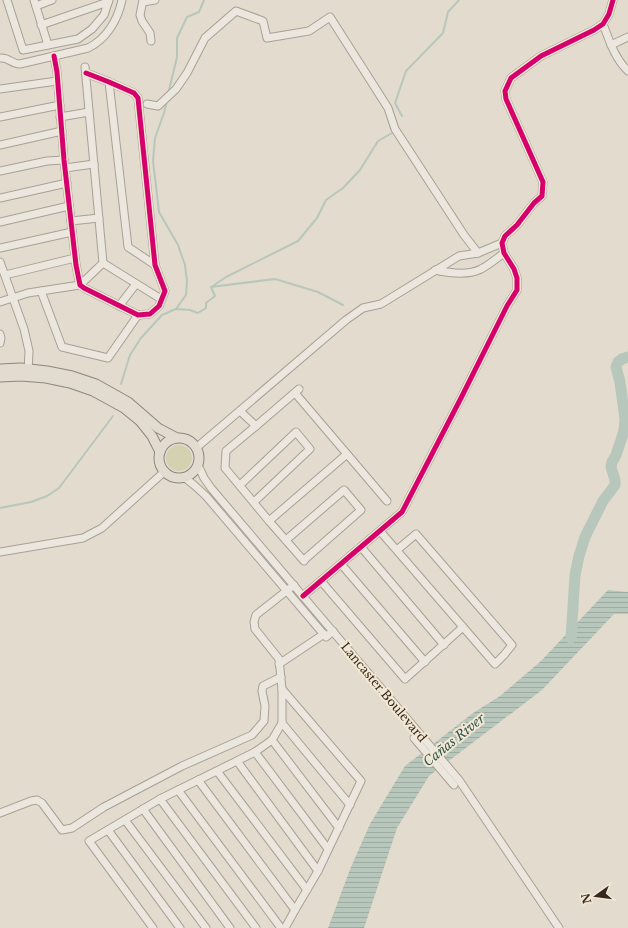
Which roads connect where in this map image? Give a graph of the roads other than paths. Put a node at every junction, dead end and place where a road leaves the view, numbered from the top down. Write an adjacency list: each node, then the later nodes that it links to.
1 (7, 0): 13 (street)
2 (52, 0): 8 (street)
3 (122, 0): 15 (street)
4 (155, 0): 7 (street)
5 (613, 0): 9 (street)
6 (108, 1): 10 (street); 13 (street)
7 (143, 1): 12 (street)
8 (35, 3): 10 (street)
9 (602, 24): 14 (street); 39 (street)
10 (41, 25): 13 (street)
11 (628, 37): 14 (street)
12 (152, 41)
13 (48, 45)
14 (611, 45): 17 (street)
15 (54, 56): 16 (street); 18 (street)
16 (0, 58)
17 (628, 71)
18 (57, 81): 20 (street); 22 (street)
19 (110, 82): 23 (street); 46 (street); 46 (street)
20 (0, 89)
21 (146, 104): 41 (street)
22 (60, 105): 24 (street); 25 (street)
23 (90, 112): 25 (street); 29 (street)
24 (0, 117)
25 (60, 117): 26 (street)
26 (62, 131): 27 (street); 28 (street)
27 (0, 145)
28 (64, 160): 30 (street); 31 (street)
29 (94, 164): 30 (street); 35 (street)
30 (65, 168): 32 (street)
31 (0, 171)
32 (67, 182): 33 (street); 34 (street)
33 (0, 198)
34 (69, 206): 36 (street); 37 (street)
35 (99, 218): 36 (street); 45 (street)
36 (71, 221): 38 (street)
37 (0, 222)
38 (72, 232): 40 (street); 43 (street)
39 (502, 242): 41 (street); 42 (street)
40 (0, 248)
41 (478, 253): 47 (street)
42 (504, 253): 47 (street); 75 (street)
43 (75, 258): 48 (street); 50 (street)
44 (0, 262): 48 (street)
45 (103, 263): 49 (street); 50 (street)
46 (155, 265): 53 (street)
47 (435, 270): 62 (street)
48 (4, 275): 52 (street)
49 (136, 284): 53 (street); 55 (street)
50 (80, 285): 51 (street); 55 (street)
51 (41, 291): 52 (street); 56 (street)
52 (13, 298): 54 (street); 60 (street)
53 (161, 300): 56 (street)
54 (0, 302)
55 (119, 306): 56 (street)
56 (138, 315)
57 (0, 334): 58 (street)
58 (0, 343)
59 (0, 369): 60 (main road)
60 (28, 373): 61 (main road); 64 (main road); 66 (main road)
61 (0, 377)
62 (240, 411): 63 (street); 65 (street)
63 (256, 426): 67 (street); 71 (street)
64 (177, 438): 65 (main road); 66 (main road)
65 (196, 448): 68 (main road)
66 (160, 452): 69 (main road)
67 (347, 454): 72 (street); 74 (street)
68 (198, 465): 70 (main road); 82 (street, Lancaster Boulevard)
69 (165, 472): 70 (main road); 79 (street)
70 (184, 477): 83 (street)
71 (240, 485): 73 (street); 73 (street)
72 (387, 501)
73 (254, 502): 74 (street)
74 (269, 521): 76 (street)
75 (380, 531): 77 (street); 78 (street)
76 (286, 540): 76 (street)
77 (361, 547): 80 (street); 88 (street)
78 (397, 550): 85 (street); 85 (street)
79 (0, 552)
80 (341, 564): 81 (street); 89 (street)
81 (321, 581): 84 (street); 89 (street)
82 (294, 585): 83 (street); 84 (street, Lancaster Boulevard)
83 (286, 591): 87 (street); 90 (street)
84 (303, 596): 86 (street, Lancaster Boulevard)
85 (463, 627): 88 (street)
86 (333, 631): 87 (street); 118 (street, Lancaster Boulevard)
87 (325, 636): 90 (street)
88 (444, 645): 89 (street)
89 (425, 662)
90 (280, 664): 91 (street)
91 (280, 677): 92 (street); 103 (street)
92 (282, 689): 93 (street); 101 (street)
93 (282, 723): 94 (street); 101 (street)
94 (272, 740): 95 (street); 105 (street)
95 (255, 752): 96 (street); 107 (street)
96 (237, 761): 97 (street); 108 (street)
97 (217, 771): 98 (street); 109 (street)
98 (198, 780): 99 (street); 110 (street)
99 (178, 790): 100 (street); 116 (street)
100 (160, 799): 102 (street); 115 (street)
101 (350, 805): 105 (street)
102 (143, 809): 104 (street); 114 (street)
103 (0, 813)
104 (125, 820): 106 (street); 113 (street)
105 (339, 828): 107 (street)
106 (108, 830): 111 (street); 112 (street)
107 (328, 849): 108 (street)
108 (318, 871): 109 (street)
109 (307, 890): 110 (street)
110 (295, 910): 117 (street)
111 (153, 928)
112 (180, 928)
113 (206, 928)
114 (230, 928)
115 (256, 928)
116 (282, 928)
117 (285, 928)
118 (559, 928)

